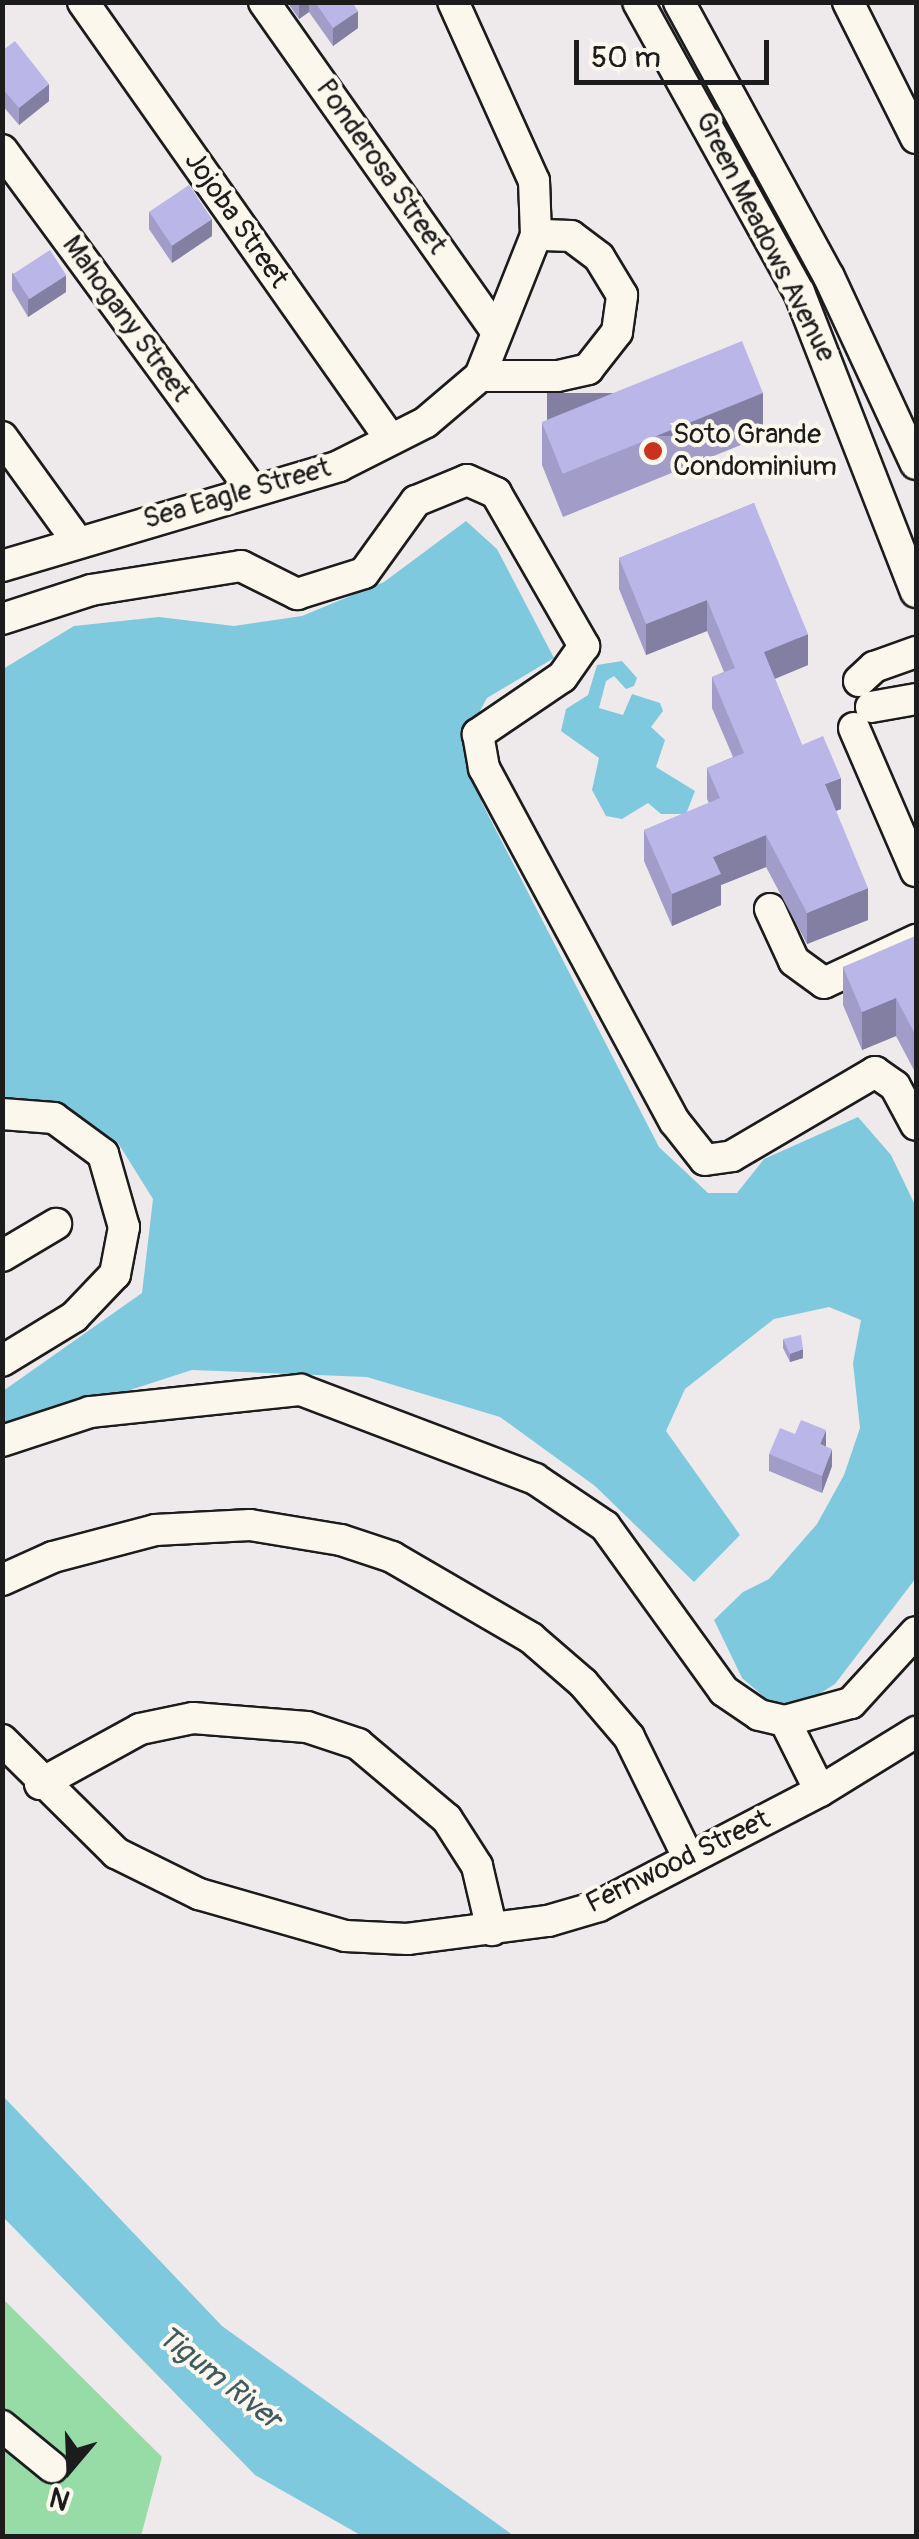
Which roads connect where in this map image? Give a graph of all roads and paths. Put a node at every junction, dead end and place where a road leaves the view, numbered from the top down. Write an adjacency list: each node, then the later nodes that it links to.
1 (83, 2): 12 (street, Jojoba Street)
2 (264, 2): 10 (street, Ponderosa Street)
3 (453, 2): 9 (street)
4 (638, 2): 18 (street, Green Meadows Avenue)
5 (679, 2): 14 (street, Green Meadows Avenue)
6 (848, 2): 7 (street)
7 (916, 138)
8 (2, 150): 15 (street, Mahogany Street)
9 (536, 235): 10 (street, Sea Eagle Street); 11 (street)
10 (498, 332): 11 (street, Sea Eagle Street)
11 (480, 376): 12 (street, Sea Eagle Street)
12 (390, 436): 15 (street, Sea Eagle Street)
13 (2, 437): 16 (street)
14 (916, 464)
15 (250, 488): 16 (street, Sea Eagle Street)
16 (76, 541): 17 (street, Sea Eagle Street)
17 (2, 566)
18 (916, 592)
19 (2, 619): 27 (street)
20 (916, 652): 22 (street)
21 (916, 700): 22 (street)
22 (861, 705): 23 (street)
23 (916, 871)
24 (770, 909): 25 (street)
25 (916, 940)
26 (2, 1114): 30 (street)
27 (916, 1125)
28 (56, 1224): 29 (street)
29 (2, 1256)
30 (2, 1361)
31 (2, 1441): 34 (street)
32 (2, 1580): 39 (street)
33 (916, 1632): 34 (street)
34 (785, 1721): 38 (street)
35 (916, 1732): 38 (street, Fernwood Street)
36 (2, 1740): 37 (street, Fernwood Street)
37 (40, 1784): 40 (street, Fernwood Street); 40 (street)
38 (820, 1791): 39 (street, Fernwood Street)
39 (689, 1859): 40 (street, Fernwood Street)
40 (492, 1930)
41 (2, 2426): 42 (street)
42 (52, 2467)

